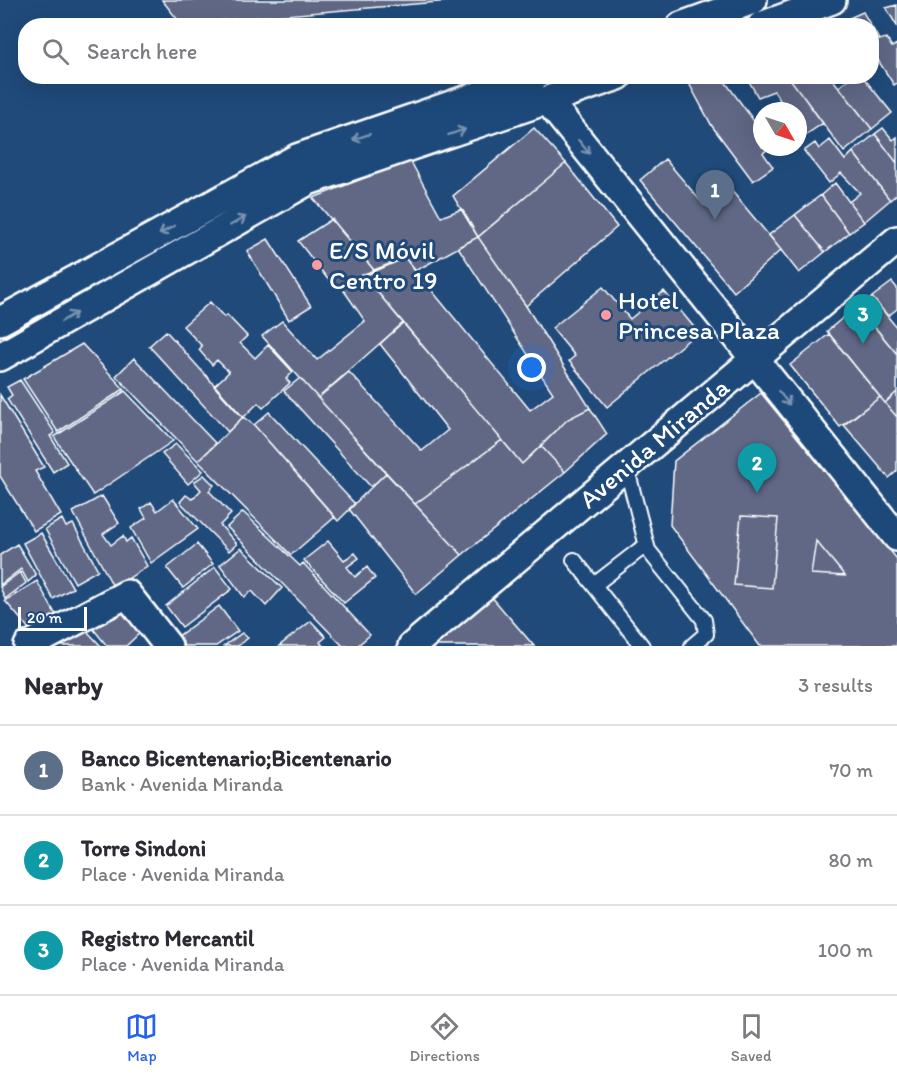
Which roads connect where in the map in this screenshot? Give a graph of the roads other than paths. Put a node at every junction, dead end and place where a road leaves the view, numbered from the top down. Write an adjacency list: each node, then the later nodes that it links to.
1 (753, 0): 3 (street)
2 (832, 0): 4 (street)
3 (703, 18)
4 (783, 18)
5 (517, 84): 8 (street)
6 (596, 84): 7 (street)
7 (548, 102): 8 (street, one-way to 7); 13 (street, one-way to 13)
8 (410, 133): 10 (street, one-way to 10); 11 (street, one-way to 8)
9 (897, 240): 13 (street, Avenida Miranda)
10 (11, 315): 11 (street)
11 (36, 336): 12 (street)
12 (0, 357)
13 (754, 360): 14 (street, Avenida Miranda); 15 (street, one-way to 15)
14 (627, 466): 16 (lane); 21 (street, Avenida Miranda)
15 (897, 537)
16 (648, 550): 18 (lane); 23 (lane)
17 (574, 560): 18 (lane)
18 (594, 585): 22 (lane)
19 (27, 646): 20 (street)
20 (168, 646)
21 (412, 646)
22 (642, 646)
23 (692, 646)

